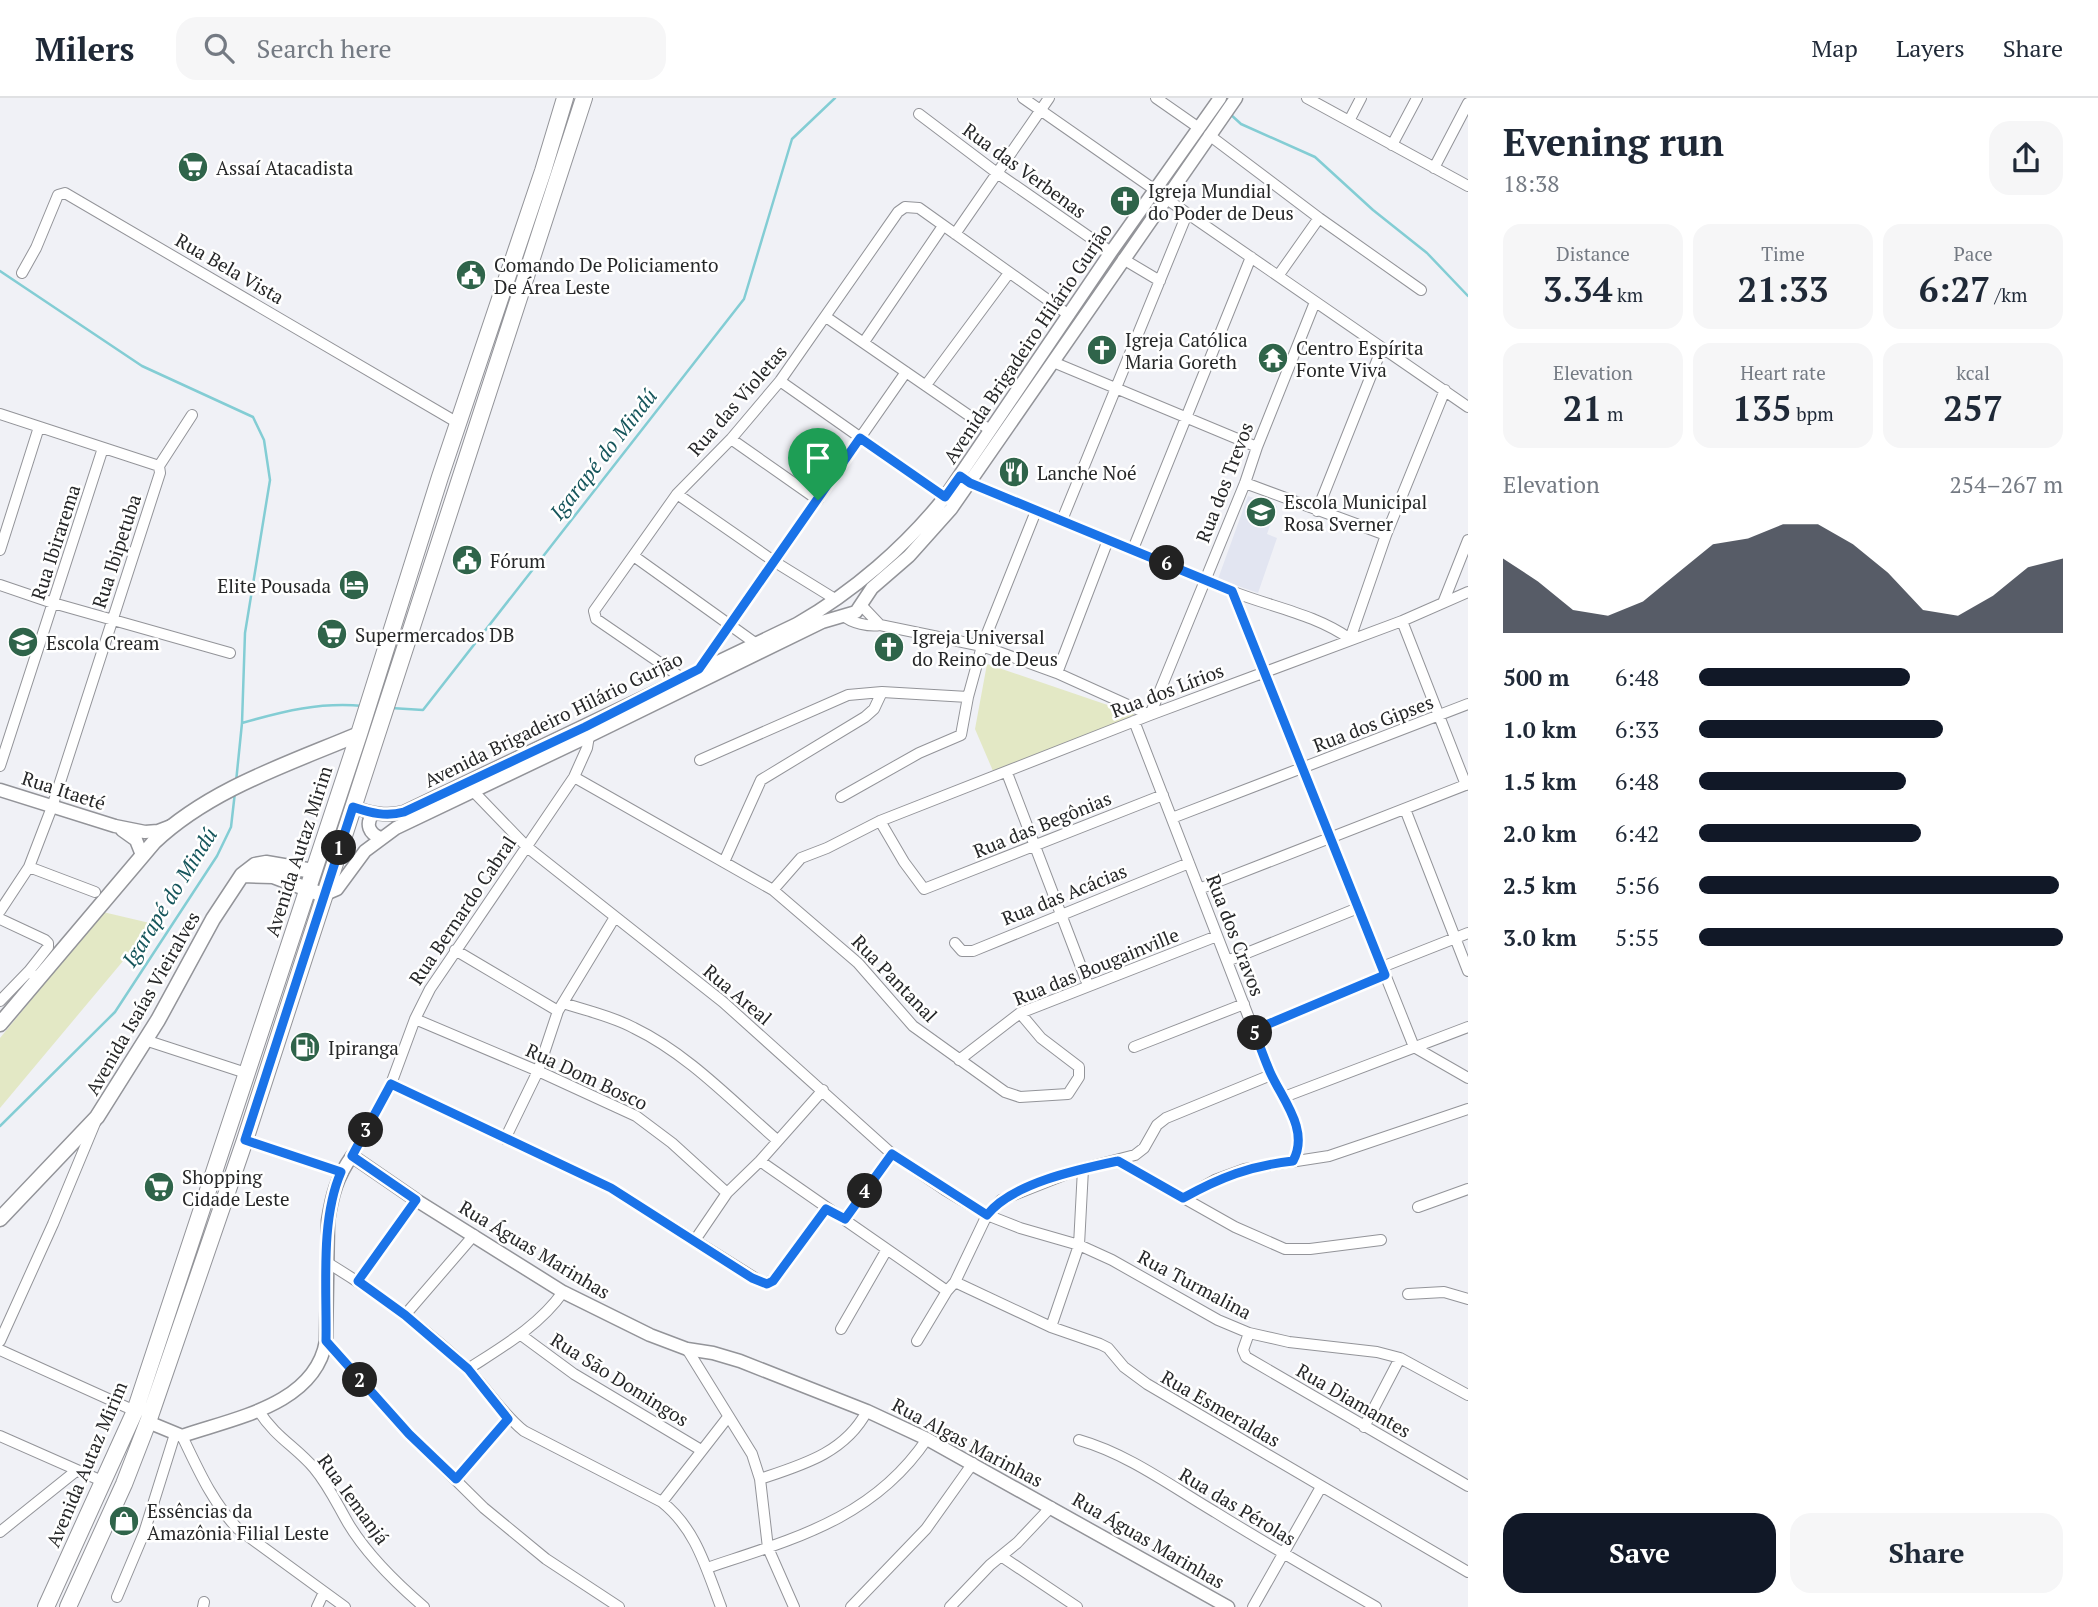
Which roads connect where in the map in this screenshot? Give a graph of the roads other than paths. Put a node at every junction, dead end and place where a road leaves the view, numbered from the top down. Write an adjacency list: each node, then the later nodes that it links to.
1 (565, 98): 48 (main road, Avenida Autaz Mirim)
2 (584, 98): 111 (main road, Avenida Autaz Mirim)
3 (1023, 98): 12 (street)
4 (1049, 98): 12 (street)
5 (1156, 98): 15 (street)
6 (1220, 98): 15 (street, Avenida Brigadeiro Hilário Gurjão)
7 (1236, 98): 15 (street, Avenida Brigadeiro Hilário Gurjão)
8 (1362, 98): 14 (street)
9 (1417, 98): 16 (street)
10 (1311, 101): 14 (street)
11 (1468, 103): 17 (street)
12 (1041, 110): 18 (street); 20 (street)
13 (919, 114): 18 (street, Rua das Verbenas)
14 (1349, 121): 16 (street)
15 (1204, 132): 20 (street, Avenida Brigadeiro Hilário Gurjão); 22 (street)
16 (1392, 145): 17 (street)
17 (1434, 168): 19 (street)
18 (997, 173): 24 (street); 25 (street, Rua das Verbenas)
19 (1468, 186)
20 (1160, 194): 21 (street); 25 (street, Avenida Brigadeiro Hilário Gurjão); 27 (street, Avenida Brigadeiro Hilário Gurjão)
21 (1187, 214): 26 (street); 31 (street)
22 (1319, 218): 30 (street); 32 (street)
23 (943, 226): 24 (street); 35 (street, Rua das Violetas); 36 (street)
24 (955, 234): 29 (street)
25 (1111, 253): 34 (street, Avenida Brigadeiro Hilário Gurjão)
26 (1251, 257): 30 (street); 47 (street)
27 (1123, 259): 31 (street); 38 (street, Avenida Brigadeiro Hilário Gurjão)
28 (22, 273): 48 (street, Rua Bela Vista)
29 (1009, 273): 34 (street); 41 (street)
30 (1278, 276): 33 (street)
31 (1160, 281): 42 (street)
32 (1422, 290)
33 (1315, 302): 37 (street); 53 (street, Rua dos Trevos)
34 (1069, 315): 50 (street, Avenida Brigadeiro Hilário Gurjão)
35 (826, 317): 36 (street); 40 (street, Rua das Violetas)
36 (863, 342): 39 (street)
37 (1382, 348): 43 (street); 62 (street)
38 (1053, 362): 42 (street); 56 (street, Avenida Brigadeiro Hilário Gurjão)
39 (906, 372): 41 (street); 51 (street)
40 (780, 381): 51 (street); 52 (street, Rua das Violetas)
41 (926, 385): 50 (street)
42 (1115, 388): 47 (street); 63 (street)
43 (1445, 390): 44 (street); 64 (street)
44 (1468, 407)
45 (0, 414): 49 (street)
46 (192, 415): 55 (street, Rua Ibipetuba)
47 (1185, 416): 53 (street); 67 (street)
48 (458, 423): 98 (main road, Avenida Autaz Mirim)
49 (39, 427): 54 (street); 68 (street)
50 (990, 430): 56 (street, Avenida Brigadeiro Hilário Gurjão)
51 (860, 438): 59 (street); 60 (street)
52 (731, 439): 58 (street, Rua das Violetas); 60 (street)
53 (1257, 447): 57 (street, Rua dos Trevos)
54 (103, 448): 55 (street); 76 (street, Rua Ibirarema)
55 (159, 466): 80 (street, Rua Ibipetuba)
56 (965, 480): 59 (street, Avenida Brigadeiro Hilário Gurjão); 61 (street); 78 (street, Avenida Brigadeiro Hilário Gurjão)
57 (1245, 483): 62 (street); 71 (street, Rua dos Trevos)
58 (677, 494): 69 (street, Rua das Violetas); 70 (street)
59 (945, 497): 75 (street, Avenida Brigadeiro Hilário Gurjão)
60 (818, 500): 70 (street)
61 (1036, 511): 63 (street); 86 (street)
62 (1317, 511): 64 (street)
63 (1062, 520): 65 (street)
64 (1386, 535): 84 (street)
65 (1108, 540): 67 (street); 90 (street)
66 (1468, 540): 77 (street)
67 (1133, 549): 71 (street)
68 (0, 550)
69 (635, 556): 82 (street); 91 (street, Rua das Violetas)
70 (775, 562): 75 (street); 82 (street)
71 (1205, 578): 73 (street); 95 (street, Rua dos Trevos)
72 (0, 585): 76 (street)
73 (1232, 591): 84 (street); 89 (street)
74 (1468, 593): 77 (street, Rua dos Lírios)
75 (840, 595): 78 (street); 79 (street); 85 (street, Avenida Brigadeiro Hilário Gurjão)
76 (53, 603): 80 (street); 101 (street, Rua Ibirarema)
77 (1443, 603): 81 (street, Rua dos Lírios)
78 (861, 605): 79 (street, Avenida Brigadeiro Hilário Gurjão); 83 (street)
79 (844, 616): 83 (street); 99 (street, Avenida Brigadeiro Hilário Gurjão)
80 (111, 619): 87 (street); 110 (street, Rua Ibipetuba)
81 (1402, 621): 84 (street, Rua dos Lírios); 96 (street)
82 (732, 625): 85 (street); 88 (street)
83 (880, 625): 86 (street)
84 (1350, 639): 89 (street, Rua dos Lírios)
85 (755, 643): 88 (street, Avenida Brigadeiro Hilário Gurjão)
86 (982, 646): 90 (street); 93 (street)
87 (230, 653)
88 (699, 669): 91 (street, Avenida Brigadeiro Hilário Gurjão)
89 (1265, 671): 95 (street, Rua dos Lírios); 102 (street)
90 (1057, 673): 95 (street)
91 (682, 678): 113 (street, Avenida Brigadeiro Hilário Gurjão)
92 (882, 692): 93 (street); 100 (street); 123 (street)
93 (968, 697): 109 (street)
94 (1468, 704): 96 (street, Rua dos Gipses)
95 (1150, 715): 97 (street, Rua dos Lírios)
96 (1438, 717): 102 (street, Rua dos Gipses); 105 (street)
97 (1134, 721): 103 (street, Rua dos Lírios); 108 (street, Rua dos Cravos)
98 (359, 734): 116 (main road); 126 (main road, Avenida Autaz Mirim)
99 (589, 736): 104 (street, Rua Bernardo Cabral); 107 (street, Avenida Brigadeiro Hilário Gurjão)
100 (700, 760)
101 (0, 766)
102 (1304, 768): 114 (street, Rua dos Gipses); 119 (street)
103 (1006, 773): 115 (street, Rua dos Lírios); 120 (street)
104 (574, 777): 121 (street, Rua Bernardo Cabral); 123 (street, Rua Pantanal)
105 (1467, 785): 112 (street)
106 (0, 790): 110 (street, Rua Itaeté)
107 (473, 791): 118 (street, Avenida Brigadeiro Hilário Gurjão); 121 (street, Rua Areal)
108 (1163, 795): 114 (street, Rua dos Cravos); 120 (street, Rua das Begônias)
109 (841, 797)
110 (52, 807): 117 (street, Rua Itaeté); 125 (street, Rua Ibipetuba)
111 (353, 807): 113 (street, Avenida Brigadeiro Hilário Gurjão); 132 (main road, Avenida Autaz Mirim)
112 (1405, 809): 119 (street); 140 (street)
113 (373, 814): 118 (street)
114 (1172, 818): 124 (street, Rua dos Cravos)
115 (880, 821): 120 (street, Rua das Begônias); 130 (street, Rua dos Lírios)
116 (171, 825): 117 (street, Rua Itaeté); 122 (main road)
117 (116, 826): 122 (street, Rua Itaeté)
118 (381, 838): 132 (street, Avenida Brigadeiro Hilário Gurjão)
119 (1331, 839): 128 (street); 133 (street)
120 (1034, 846): 135 (street)
121 (527, 847): 136 (street, Rua Areal); 142 (street, Rua Bernardo Cabral)
122 (142, 855): 146 (main road)
123 (724, 862): 130 (street, Rua Pantanal)
124 (1189, 863): 128 (street, Rua dos Cravos); 135 (street, Rua das Acácias)
125 (29, 867): 131 (street); 134 (street, Rua Ibipetuba)
126 (313, 871): 127 (main road); 129 (main road, Avenida Autaz Mirim)
127 (242, 875): 129 (main road); 156 (main road, Avenida Isaías Vieiralves)
128 (1199, 889): 139 (street, Rua dos Cravos)
129 (307, 890): 132 (main road); 161 (main road, Avenida Autaz Mirim)
130 (773, 890): 159 (street, Rua Pantanal)
131 (95, 892)
132 (323, 895): 170 (main road, Avenida Autaz Mirim)
133 (1358, 908): 143 (street); 144 (street)
134 (0, 911)
135 (1061, 913): 141 (street, Rua das Acácias); 147 (street)
136 (615, 917): 150 (street); 165 (street, Rua Areal)
137 (0, 919): 146 (street)
138 (1468, 933): 140 (street)
139 (1217, 936): 143 (street, Rua dos Cravos); 147 (street, Rua das Bougainville)
140 (1453, 938): 144 (street); 145 (street)
141 (955, 943)
142 (455, 950): 150 (street); 152 (street, Rua Bernardo Cabral)
143 (1227, 961): 149 (street, Rua dos Cravos)
144 (1383, 971): 155 (street); 158 (street)
145 (1468, 971)
146 (33, 975): 148 (street); 153 (main road)
147 (1088, 985): 151 (street, Rua das Bougainville)
148 (0, 1001)
149 (1244, 1004): 155 (street, Rua dos Cravos); 157 (street)
150 (561, 1007): 160 (street); 171 (street)
151 (1020, 1013): 159 (street, Rua das Bougainville); 159 (street, Rua Pantanal)
152 (415, 1019): 160 (street, Rua Dom Bosco); 164 (street, Rua Bernardo Cabral)
153 (0, 1024)
154 (1468, 1027): 158 (street)
155 (1254, 1030): 162 (street, Rua dos Cravos)
156 (145, 1040): 161 (street); 168 (main road, Avenida Isaías Vieiralves)
157 (1134, 1047)
158 (1414, 1047): 163 (street); 166 (street)
159 (959, 1060)
160 (538, 1070): 169 (street); 180 (street, Rua Dom Bosco)
161 (246, 1073): 215 (main road, Avenida Autaz Mirim)
162 (1271, 1074): 166 (street, Rua dos Cravos); 175 (street)
163 (1468, 1078)
164 (391, 1084): 169 (street); 173 (street, Rua Bernardo Cabral)
165 (823, 1090): 171 (street); 172 (street, Rua Areal)
166 (1284, 1097): 176 (street, Rua dos Cravos)
167 (1468, 1109): 176 (street)
168 (97, 1117): 187 (main road, Avenida Isaías Vieiralves); 205 (street)
169 (506, 1139): 189 (street)
170 (245, 1140): 178 (street); 218 (main road, Avenida Autaz Mirim)
171 (777, 1140): 174 (street)
172 (892, 1154): 185 (street, Rua Areal); 186 (street)
173 (352, 1156): 178 (street, Rua Bernardo Cabral); 182 (street, Rua Águas Marinhas)
174 (760, 1161): 180 (street); 184 (street)
175 (1118, 1161): 177 (street); 181 (street)
176 (1293, 1161): 181 (street)
177 (1083, 1169): 185 (street); 191 (street)
178 (341, 1172): 193 (street, Rua Bernardo Cabral)
179 (1468, 1189): 183 (street)
180 (727, 1193): 189 (street)
181 (1183, 1198): 190 (street)
182 (416, 1200): 188 (street, Rua Águas Marinhas); 194 (street)
183 (1418, 1208)
184 (826, 1209): 186 (street); 189 (street)
185 (987, 1215): 191 (street, Rua Turmalina); 195 (street)
186 (845, 1219): 192 (street)
187 (0, 1220)
188 (474, 1235): 197 (street, Rua Águas Marinhas); 200 (street)
189 (695, 1240)
190 (1381, 1240)
191 (1079, 1245): 201 (street); 203 (street, Rua Turmalina)
192 (886, 1251): 196 (street); 202 (street)
193 (328, 1263): 194 (street); 206 (street, Rua Bernardo Cabral)
194 (358, 1281): 200 (street)
195 (955, 1282): 196 (street); 201 (street, Rua Esmeraldas)
196 (947, 1291): 207 (street)
197 (563, 1292): 204 (street); 208 (street, Rua Águas Marinhas)
198 (1408, 1294): 199 (street)
199 (1468, 1299)
200 (405, 1315): 211 (street)
201 (1051, 1327): 231 (street, Rua Esmeraldas)
202 (841, 1329)
203 (1249, 1333): 210 (street, Rua Turmalina); 219 (street, Rua Diamantes)
204 (520, 1335): 211 (street); 224 (street, Rua São Domingos)
205 (0, 1340)
206 (326, 1341): 213 (street, Rua Bernardo Cabral); 227 (street)
207 (917, 1341)
208 (687, 1349): 214 (street, Rua Águas Marinhas); 216 (street)
209 (0, 1350): 215 (street)
210 (1400, 1358): 212 (street, Rua Turmalina); 219 (street)
211 (468, 1369): 217 (street)
212 (1468, 1395)
213 (258, 1410): 220 (street, Rua Bernardo Cabral); 246 (street, Rua Iemanjá)
214 (867, 1410): 222 (street, Rua Algas Marinhas); 228 (street)
215 (135, 1411): 229 (main road, Avenida Autaz Mirim)
216 (728, 1417): 224 (street); 228 (street)
217 (508, 1419): 227 (street); 232 (street)
218 (148, 1422): 220 (street); 243 (main road, Avenida Autaz Mirim)
219 (1364, 1427): 230 (street, Rua Diamantes)
220 (179, 1435): 240 (street); 241 (street)
221 (0, 1436): 226 (street)
222 (927, 1439): 225 (street, Rua Algas Marinhas); 235 (street)
223 (1079, 1440): 236 (street, Rua das Pérolas)
224 (701, 1450): 232 (street)
225 (973, 1463): 233 (street, Rua Algas Marinhas); 250 (street)
226 (76, 1471): 229 (street); 234 (street)
227 (456, 1479): 247 (street)
228 (760, 1479): 235 (street)
229 (102, 1482): 242 (main road, Avenida Autaz Mirim)
230 (1468, 1486)
231 (1321, 1487): 236 (street); 239 (street, Rua Esmeraldas)
232 (662, 1502): 238 (street)
233 (1051, 1507): 237 (street); 253 (street, Rua Águas Marinhas)
234 (0, 1532)
235 (768, 1548): 238 (street); 249 (street)
236 (1284, 1554): 254 (street); 255 (street, Rua das Pérolas)
237 (1002, 1556): 251 (street); 252 (street)
238 (707, 1569): 248 (street)
239 (1468, 1572)
240 (324, 1592): 244 (street); 245 (street)
241 (117, 1597)
242 (46, 1607)
243 (68, 1607)
244 (317, 1607)
245 (345, 1607)
246 (424, 1607)
247 (619, 1607)
248 (721, 1607)
249 (793, 1607)
250 (851, 1607)
251 (950, 1607)
252 (1077, 1607)
253 (1228, 1607)
254 (1253, 1607)
255 (1376, 1607)

